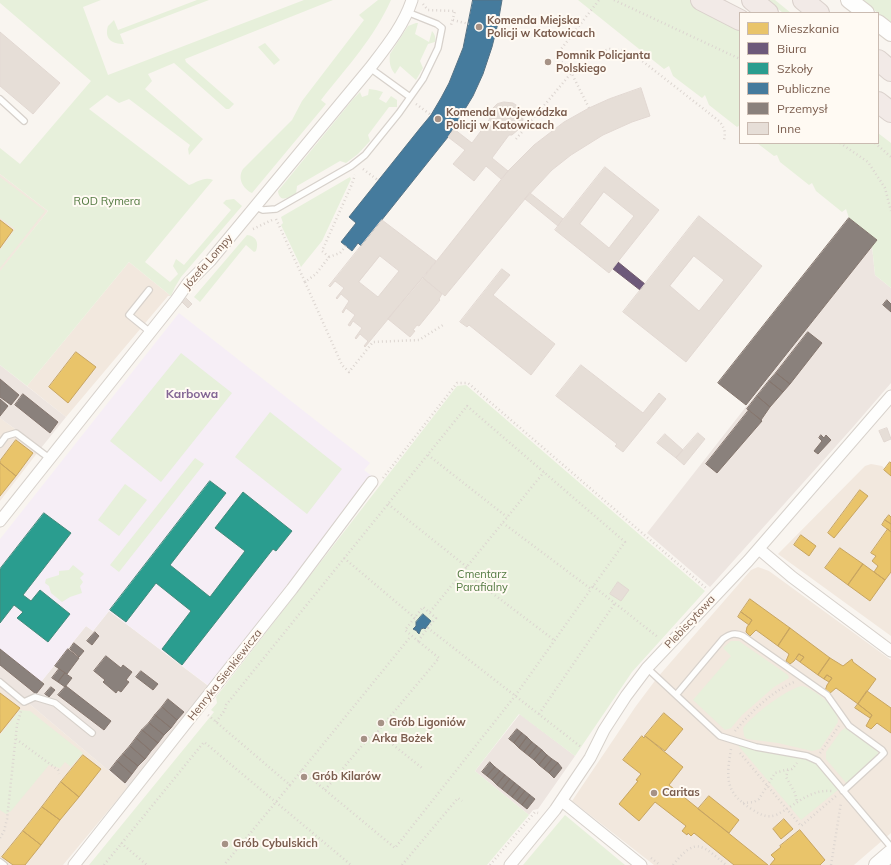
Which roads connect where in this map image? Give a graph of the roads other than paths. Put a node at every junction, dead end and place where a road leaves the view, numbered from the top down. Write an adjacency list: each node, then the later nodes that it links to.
1 (412, 0): 6 (street, Józefa Lompy)
2 (702, 0): 10 (highway)
3 (752, 0): 7 (highway)
4 (803, 0): 8 (highway)
5 (849, 0): 9 (street)
6 (407, 12): 14 (street, Józefa Lompy); 16 (lane)
7 (767, 12)
8 (818, 12)
9 (865, 12)
10 (739, 19)
11 (879, 24): 12 (street)
12 (891, 33)
13 (879, 61): 15 (highway)
14 (370, 68): 16 (lane); 21 (street, Józefa Lompy)
15 (891, 71)
16 (410, 97): 21 (lane)
17 (0, 99): 20 (lane)
18 (879, 103): 19 (highway)
19 (891, 112)
20 (24, 121)
21 (256, 207): 23 (street, Józefa Lompy)
22 (149, 290): 23 (lane)
23 (150, 332): 26 (street, Józefa Lompy)
24 (891, 396): 29 (street, Plebiscytowa)
25 (0, 444): 26 (lane)
26 (49, 458): 28 (street, Józefa Lompy)
27 (372, 482): 40 (street, Henryka Sienkiewicza)
28 (0, 521)
29 (759, 549): 30 (street); 31 (street, Plebiscytowa)
30 (891, 651)
31 (647, 668): 33 (lane); 36 (street, Plebiscytowa)
32 (0, 682): 34 (lane)
33 (676, 695): 35 (lane); 35 (lane)
34 (92, 732)
35 (841, 792): 37 (lane)
36 (562, 801): 41 (street, Plebiscytowa); 42 (street)
37 (888, 856)
38 (0, 862): 39 (lane)
39 (4, 865)
40 (74, 865)
41 (510, 865)
42 (641, 865)

